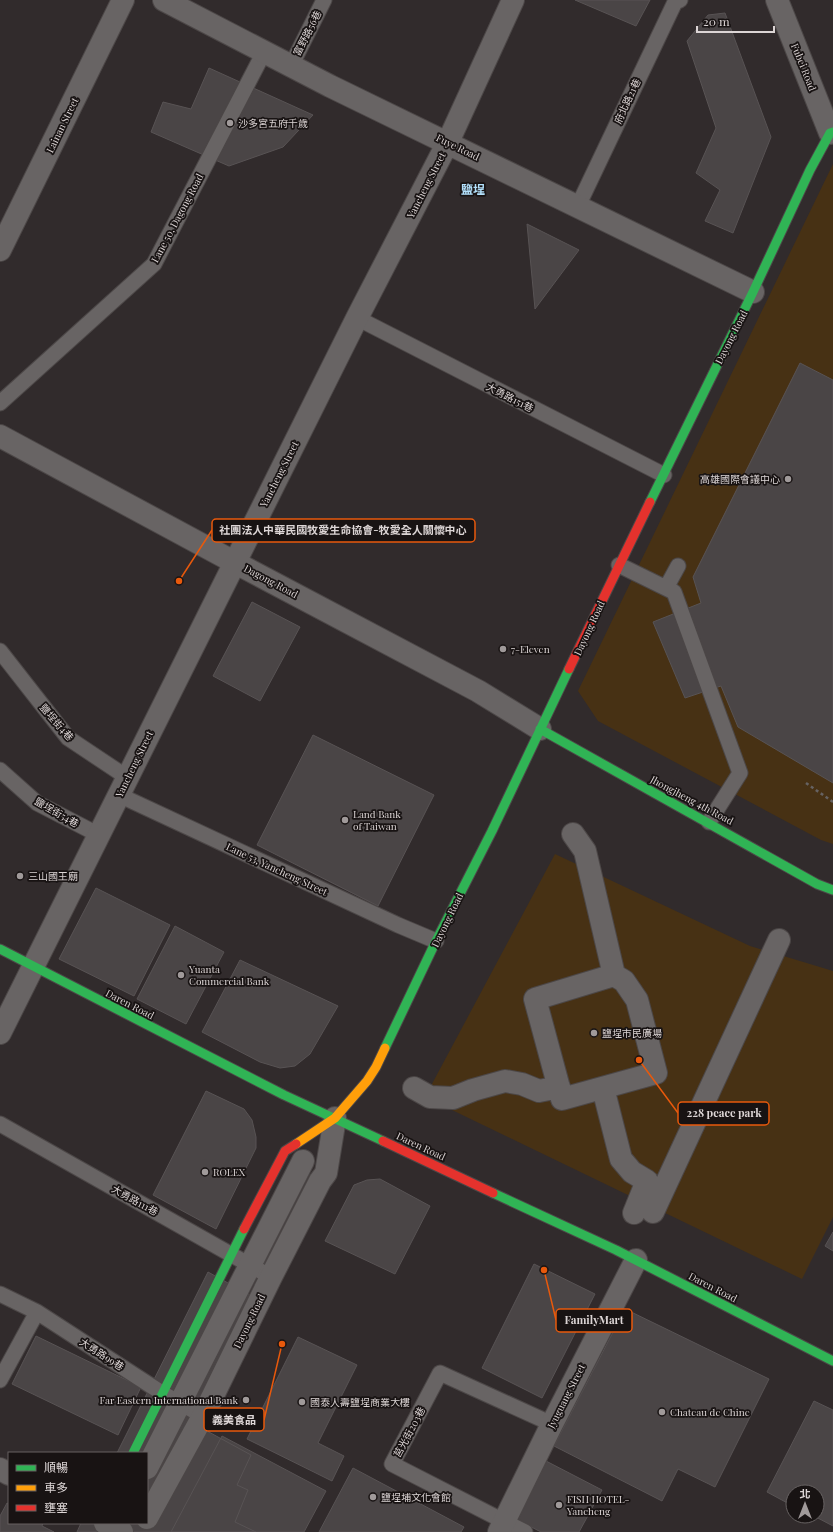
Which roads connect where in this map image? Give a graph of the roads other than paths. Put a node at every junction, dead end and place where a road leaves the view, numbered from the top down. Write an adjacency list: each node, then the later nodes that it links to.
1 (123, 0): 12 (street, Lainan Street)
2 (164, 0): 7 (street, Fuye Road)
3 (324, 0): 8 (lane, 富野路56巷)
4 (513, 0): 10 (street, Yancheng Street)
5 (680, 0): 11 (lane, 府北路21巷)
6 (777, 0): 9 (street, Fubei Road)
7 (264, 52): 8 (street, Fuye Road); 15 (lane, Lane 50, Dagong Road)
8 (291, 66): 10 (street, Fuye Road)
9 (832, 133): 13 (street, Dayong Road)
10 (448, 142): 11 (street, Fuye Road); 14 (street, Yancheng Street)
11 (578, 206): 13 (street, Fuye Road)
12 (0, 250)
13 (753, 292): 17 (street, Dayong Road)
14 (357, 318): 17 (lane, 大勇路151巷); 18 (street, Yancheng Street)
15 (0, 402)
16 (0, 436): 18 (street, Dagong Road)
17 (664, 475): 19 (street, Dayong Road)
18 (234, 562): 23 (street, Dagong Road); 25 (street, Yancheng Street)
19 (619, 565): 21 (lane); 23 (street, Dayong Road)
20 (678, 566): 21 (lane)
21 (666, 588): 26 (lane)
22 (0, 651): 25 (lane, 鹽埕街4巷)
23 (540, 729): 26 (street, Jhongjheng 4th Road); 31 (street, Dayong Road)
24 (0, 770): 28 (lane, 鹽埕街54巷)
25 (123, 786): 28 (street, Yancheng Street); 31 (lane, Lane 53, Yancheng Street)
26 (709, 822): 29 (street, Jhongjheng 4th Road)
27 (573, 834): 34 (street)
28 (99, 835): 33 (street, Yancheng Street)
29 (833, 890)
30 (779, 940): 38 (street)
31 (436, 942): 39 (street, Dayong Road)
32 (0, 949): 33 (street, Daren Road)
33 (34, 966): 35 (street, Yancheng Street); 39 (street, Daren Road)
34 (614, 976): 36 (street); 38 (street)
35 (0, 1033)
36 (559, 1087): 37 (street); 38 (street)
37 (414, 1088)
38 (603, 1088)
39 (335, 1118): 42 (street, Dayong Road); 43 (street, Daren Road); 45 (street, Dayong Road)
40 (0, 1124): 42 (lane, 大勇路111巷)
41 (303, 1161): 44 (street)
42 (231, 1254): 44 (lane, 大勇路111巷); 50 (street, Dayong Road)
43 (636, 1260): 48 (street, Daren Road); 52 (street, Jyuguang Street)
44 (251, 1264): 45 (lane, 大勇路111巷); 50 (street)
45 (271, 1277): 51 (street, Dayong Road)
46 (0, 1294): 47 (lane, 大勇路99巷)
47 (36, 1312): 49 (lane); 50 (lane, 大勇路99巷)
48 (833, 1361)
49 (0, 1380)
50 (171, 1399): 51 (lane, 大勇路99巷); 53 (street, Dayong Road); 54 (street)
51 (203, 1416): 55 (street, Dayong Road)
52 (552, 1424): 57 (street, Jyuguang Street); 57 (lane, 莒光街203巷)
53 (134, 1452)
54 (148, 1465)
55 (148, 1516)
56 (113, 1527): 58 (street)
57 (501, 1527): 59 (lane)
58 (93, 1532)
59 (525, 1532)

